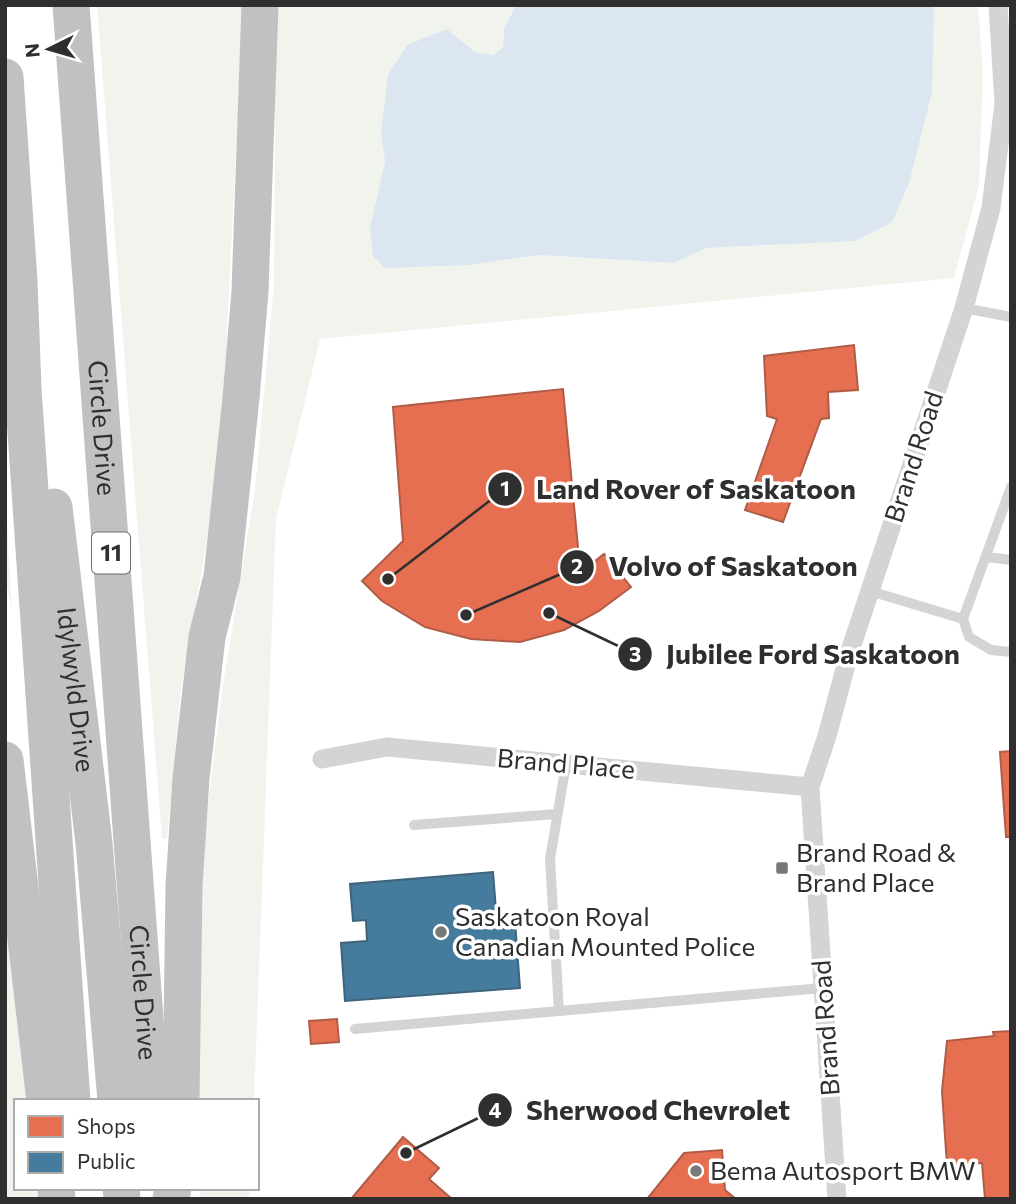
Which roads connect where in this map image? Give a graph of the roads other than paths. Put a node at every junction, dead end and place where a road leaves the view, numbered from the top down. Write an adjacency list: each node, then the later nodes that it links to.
1 (71, 5): 26 (highway, Circle Drive / 11)
2 (260, 5): 27 (highway)
3 (998, 5): 6 (street, Brand Road)
4 (5, 77): 5 (highway, 11)
5 (19, 281): 24 (highway, 11); 25 (highway, Idylwyld Drive / 11)
6 (964, 308): 7 (lane); 11 (street, Brand Road)
7 (1011, 317)
8 (1011, 487): 9 (lane)
9 (987, 557): 10 (lane); 12 (lane)
10 (1011, 560)
11 (870, 591): 12 (lane); 17 (street, Brand Road)
12 (963, 619): 13 (lane)
13 (1011, 652)
14 (323, 759): 16 (street, Brand Place)
15 (5, 760): 23 (highway)
16 (566, 764): 17 (street, Brand Place); 18 (lane)
17 (810, 787): 20 (street, Brand Road)
18 (557, 814): 19 (lane); 21 (lane)
19 (414, 825)
20 (823, 988): 21 (lane); 28 (street, Brand Road)
21 (559, 1011): 22 (lane)
22 (355, 1029)
23 (45, 1099)
24 (72, 1099)
25 (116, 1099)
26 (150, 1099)
27 (181, 1099)
28 (837, 1199)

